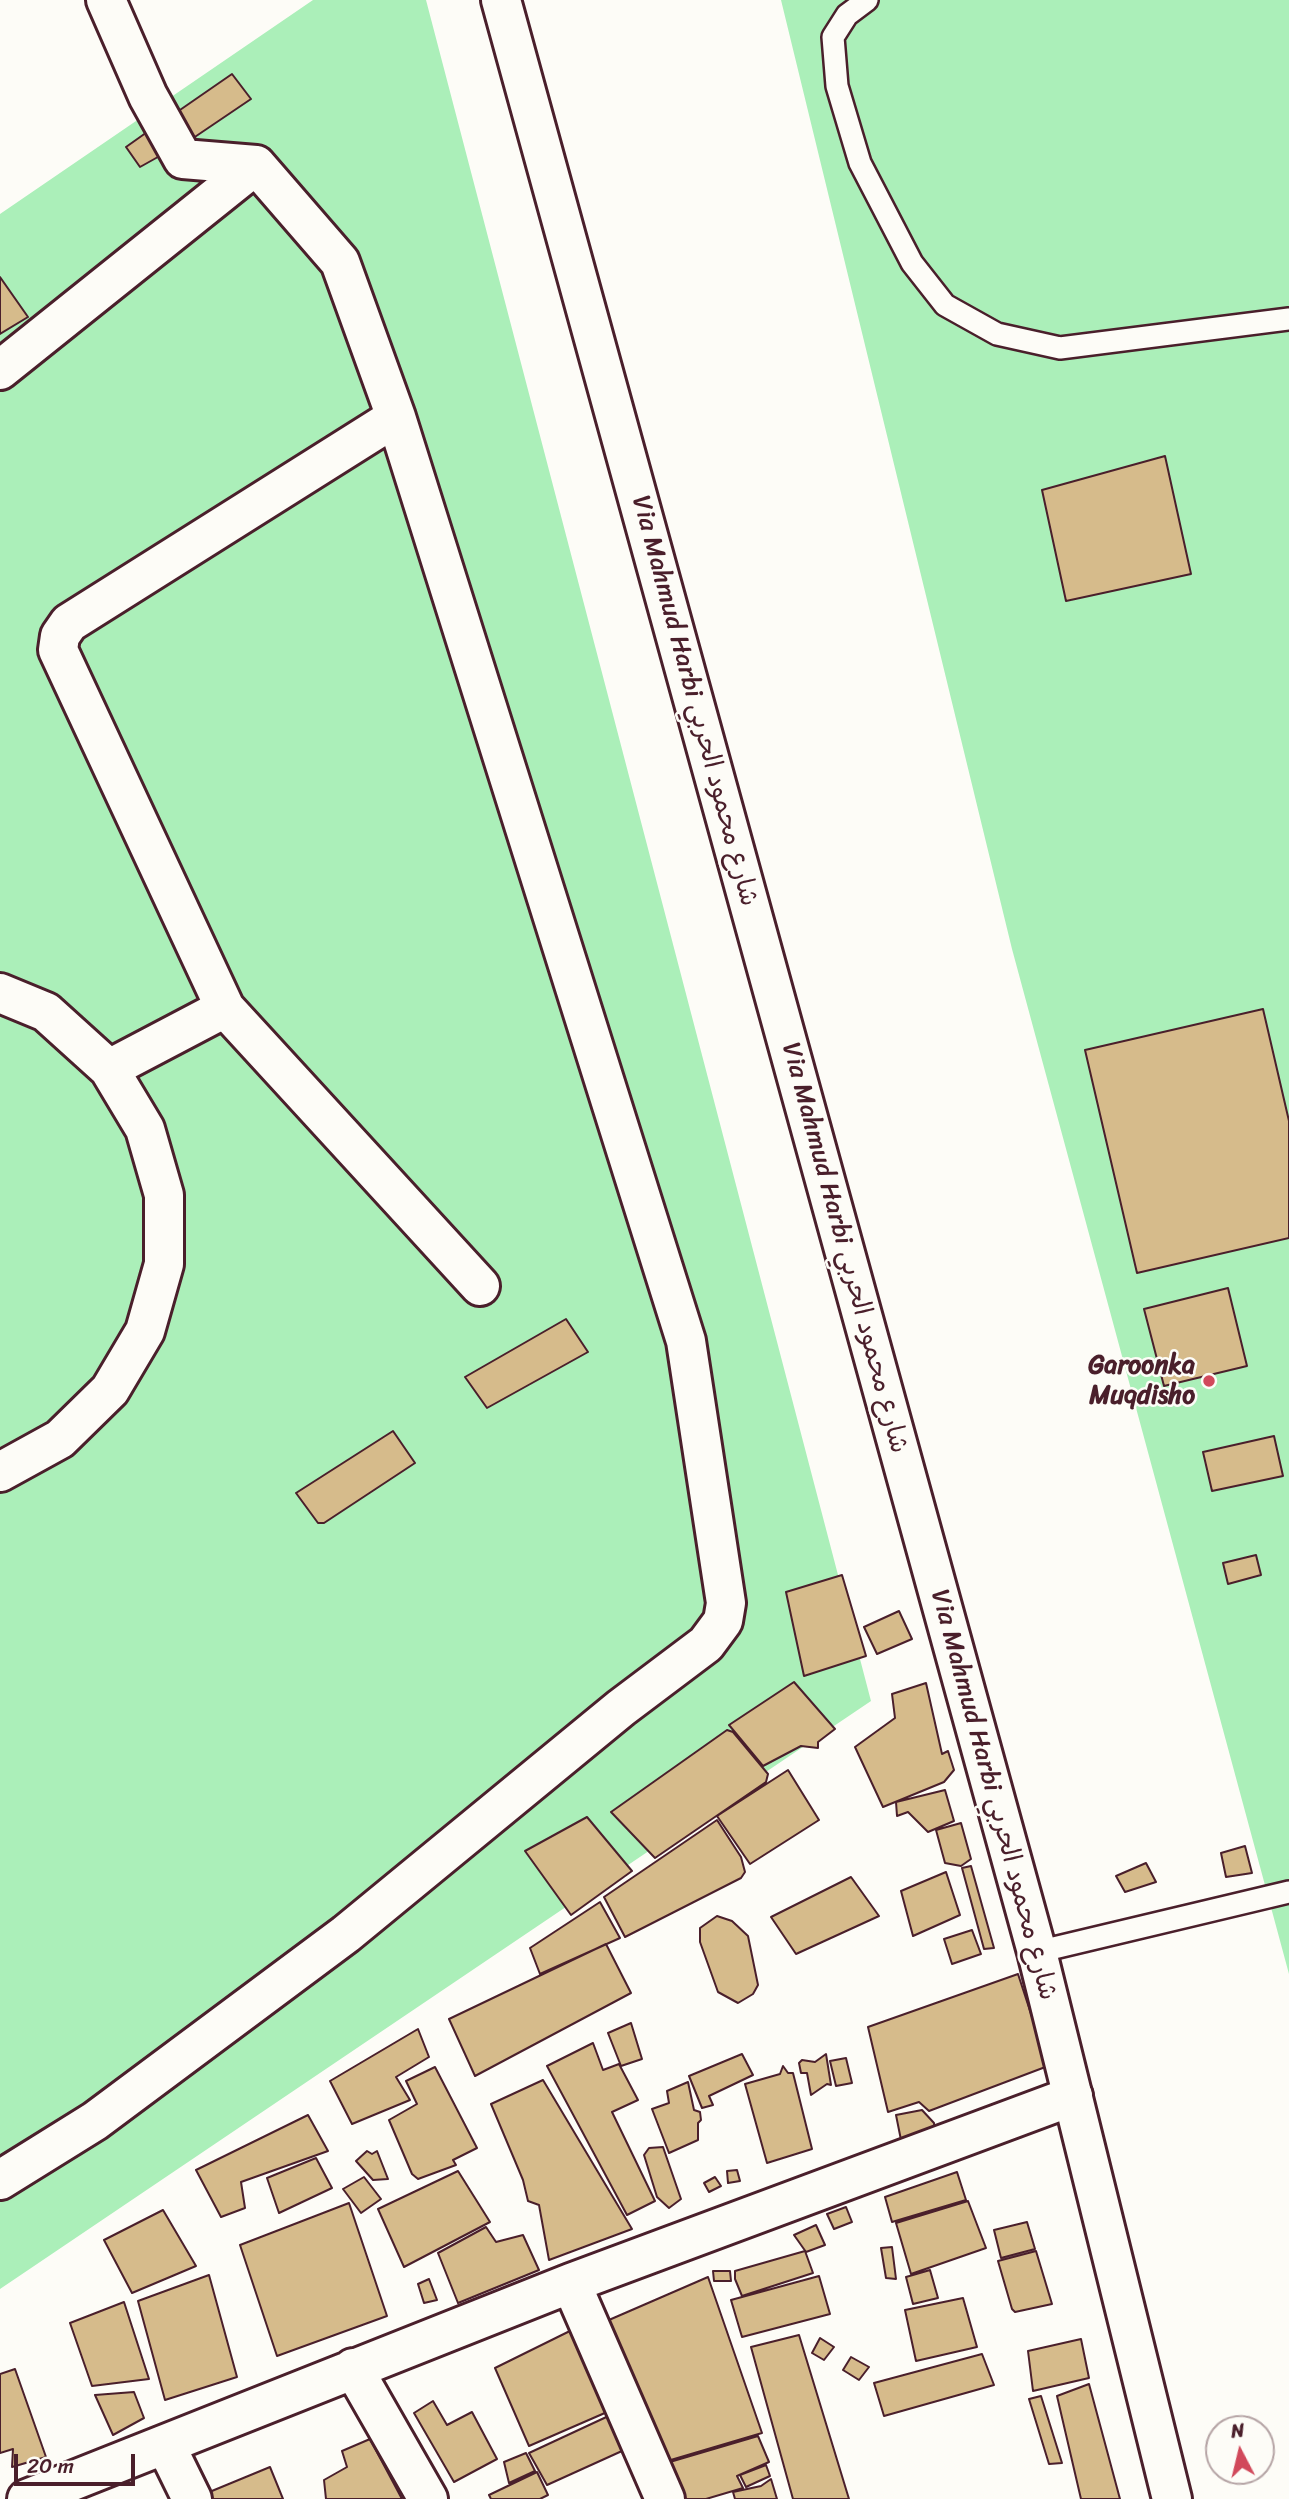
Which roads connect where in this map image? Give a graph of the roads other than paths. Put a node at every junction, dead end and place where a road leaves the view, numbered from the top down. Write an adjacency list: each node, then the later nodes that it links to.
1 (106, 0): 4 (street)
2 (501, 0): 14 (street, Via Mahmud Harbi شارع محمود الحربي)
3 (867, 0): 5 (lane)
4 (256, 165): 6 (street); 7 (street)
5 (1289, 319)
6 (0, 370)
7 (396, 417): 9 (street); 16 (street)
8 (0, 993): 10 (street)
9 (225, 1008): 10 (street); 11 (street)
10 (109, 1069): 12 (street)
11 (480, 1286)
12 (0, 1472)
13 (1289, 1892): 14 (lane)
14 (1037, 1952): 15 (street, Via Mahmud Harbi شارع محمود الحربي)
15 (1073, 2096): 17 (street); 24 (street, Via Mahmud Harbi شارع محمود الحربي)
16 (0, 2180)
17 (572, 2283): 18 (street); 23 (street)
18 (353, 2368): 19 (street); 22 (street)
19 (166, 2446): 20 (street); 21 (street)
20 (27, 2499)
21 (192, 2499)
22 (428, 2499)
23 (665, 2499)
24 (1172, 2499)

